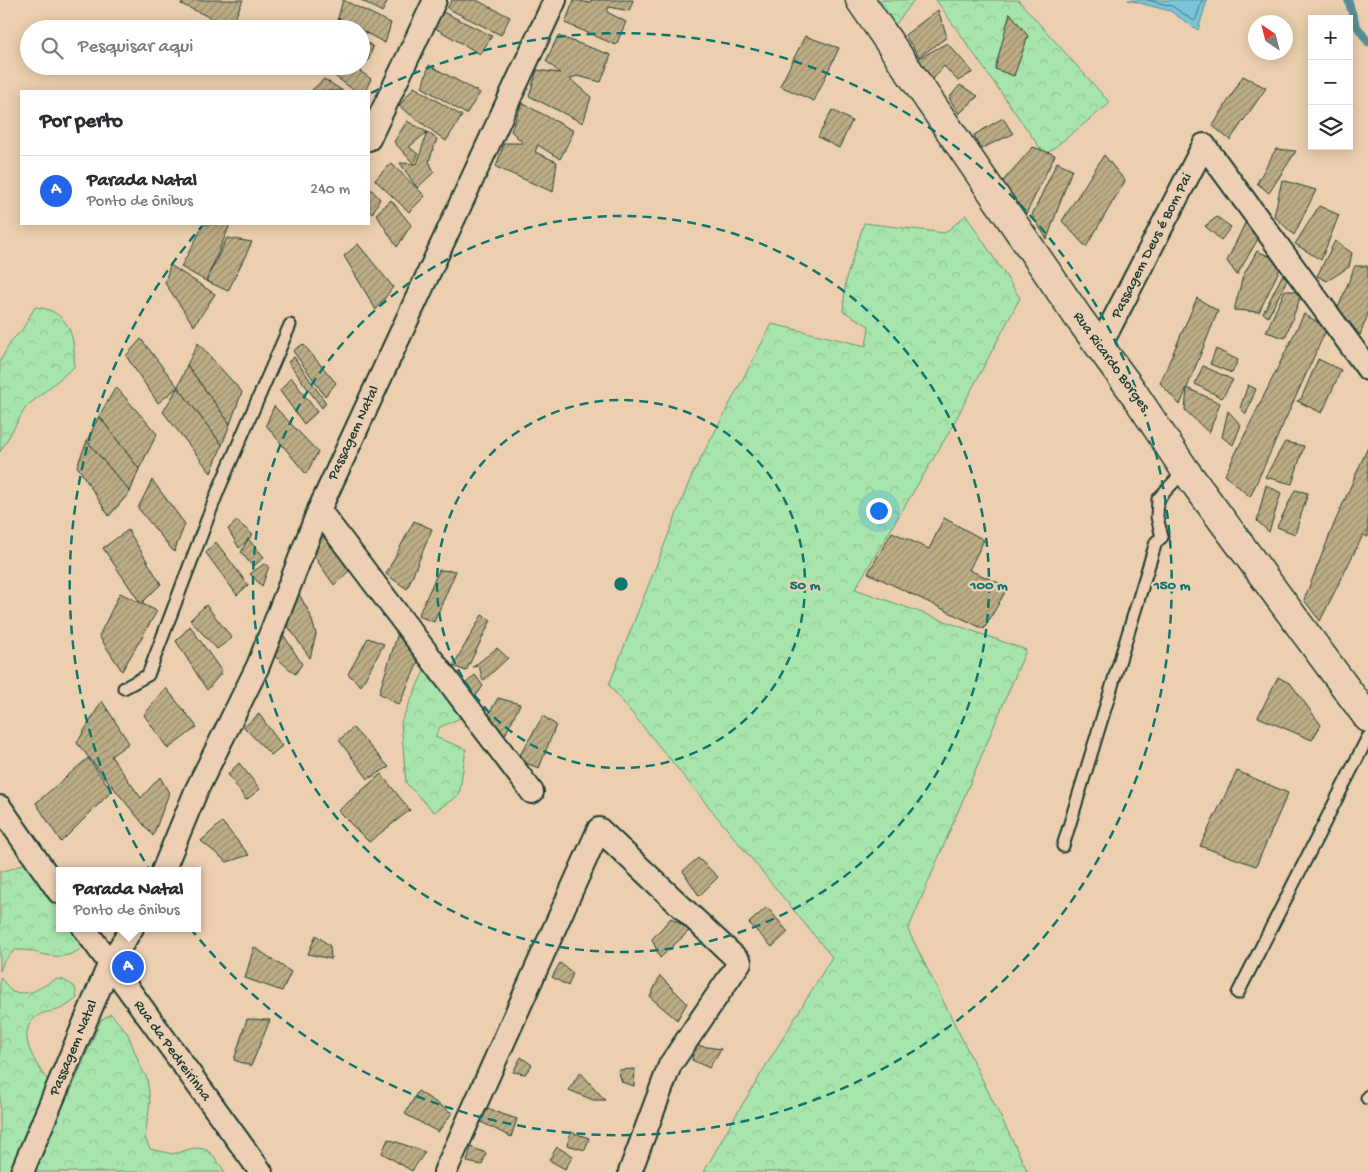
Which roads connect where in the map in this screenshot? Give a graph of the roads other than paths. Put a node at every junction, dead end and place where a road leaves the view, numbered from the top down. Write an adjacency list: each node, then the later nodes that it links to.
1 (435, 0): 4 (street)
2 (555, 0): 9 (street, Passagem Natal)
3 (860, 0): 6 (street, Rua Ricardo Borges)
4 (370, 137)
5 (290, 325): 10 (lane)
6 (1100, 346): 7 (street, Passagem Deus é Bom Pai); 8 (street, Rua Ricardo Borges)
7 (1368, 369)
8 (1185, 470): 11 (street, Rua Ricardo Borges); 15 (lane)
9 (319, 510): 13 (street); 16 (street, Passagem Natal)
10 (124, 688)
11 (1368, 718)
12 (1368, 737): 21 (lane)
13 (532, 792)
14 (0, 807): 17 (street)
15 (1063, 846)
16 (165, 867)
17 (56, 888)
18 (87, 932): 20 (street, Rua da Pedreirinha)
19 (130, 932): 20 (street, Passagem Natal)
20 (109, 965): 22 (street, Passagem Natal); 23 (street, Rua da Pedreirinha)
21 (1238, 993)
22 (22, 1172)
23 (261, 1172)
24 (445, 1172): 25 (street)
25 (630, 1172)

